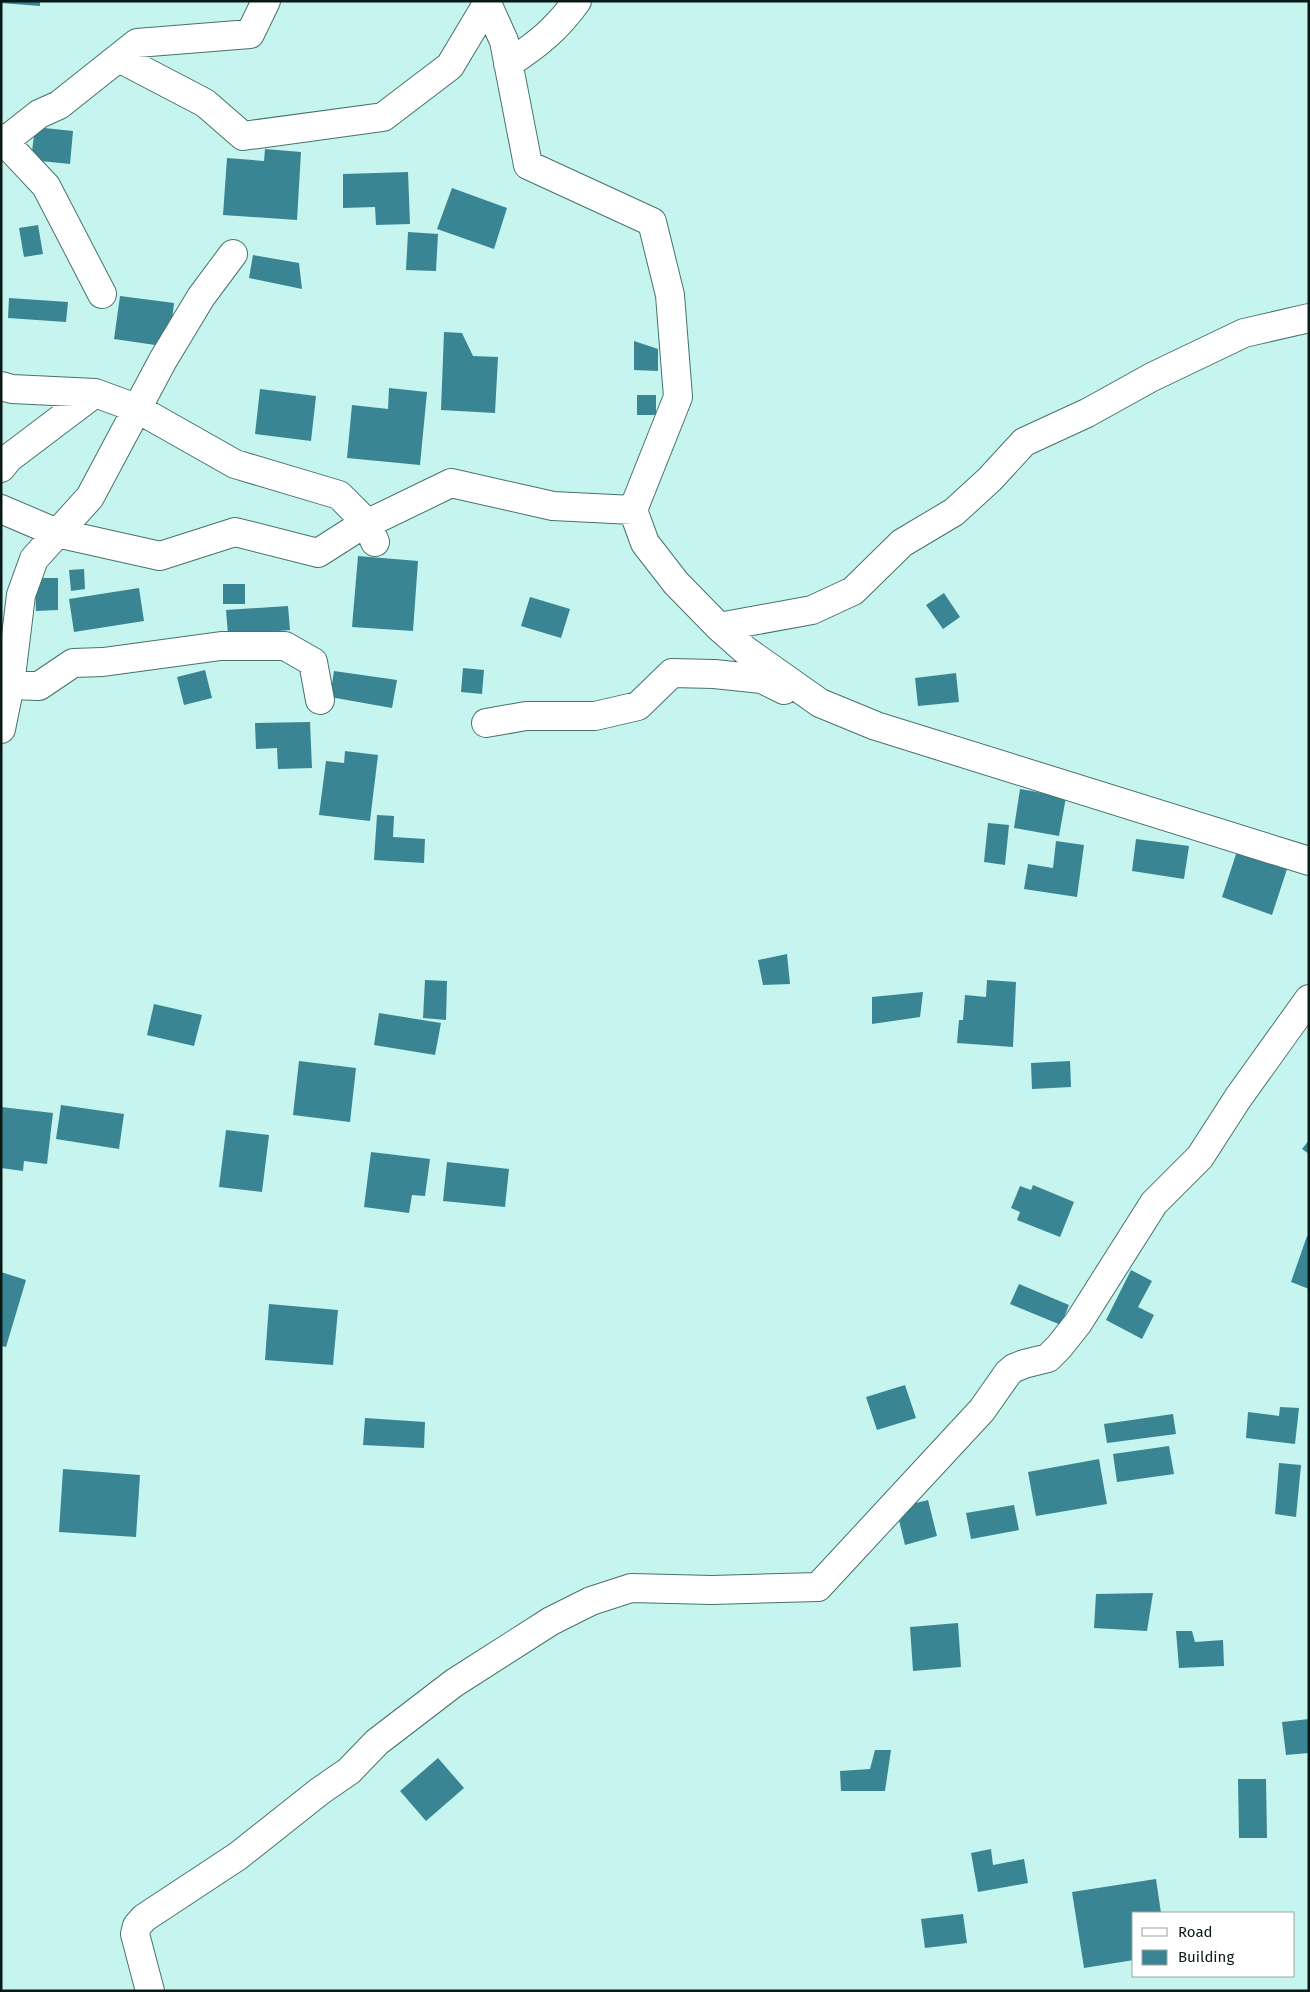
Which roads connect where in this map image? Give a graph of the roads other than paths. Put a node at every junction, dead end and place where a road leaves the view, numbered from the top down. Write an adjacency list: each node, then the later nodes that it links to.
1 (266, 1): 4 (street)
2 (577, 1): 5 (street)
3 (487, 3): 4 (street); 5 (street)
4 (119, 58): 6 (street)
5 (508, 64): 15 (street)
6 (2, 141): 8 (street)
7 (234, 254): 12 (street)
8 (102, 294)
9 (1309, 318): 20 (street)
10 (1, 386): 11 (street)
11 (95, 394): 12 (street); 13 (street)
12 (136, 408): 16 (street); 17 (street)
13 (1, 468)
14 (1, 509): 16 (street)
15 (633, 510): 17 (street); 20 (street)
16 (57, 533): 17 (street); 18 (street)
17 (371, 533)
18 (34, 559): 19 (street); 21 (street)
19 (1, 600)
20 (719, 627): 23 (street)
21 (10, 685): 22 (street); 25 (street)
22 (320, 700)
23 (820, 703): 24 (street); 26 (street)
24 (486, 723)
25 (1, 730)
26 (1309, 861)
27 (1309, 999): 28 (street)
28 (150, 1991)

